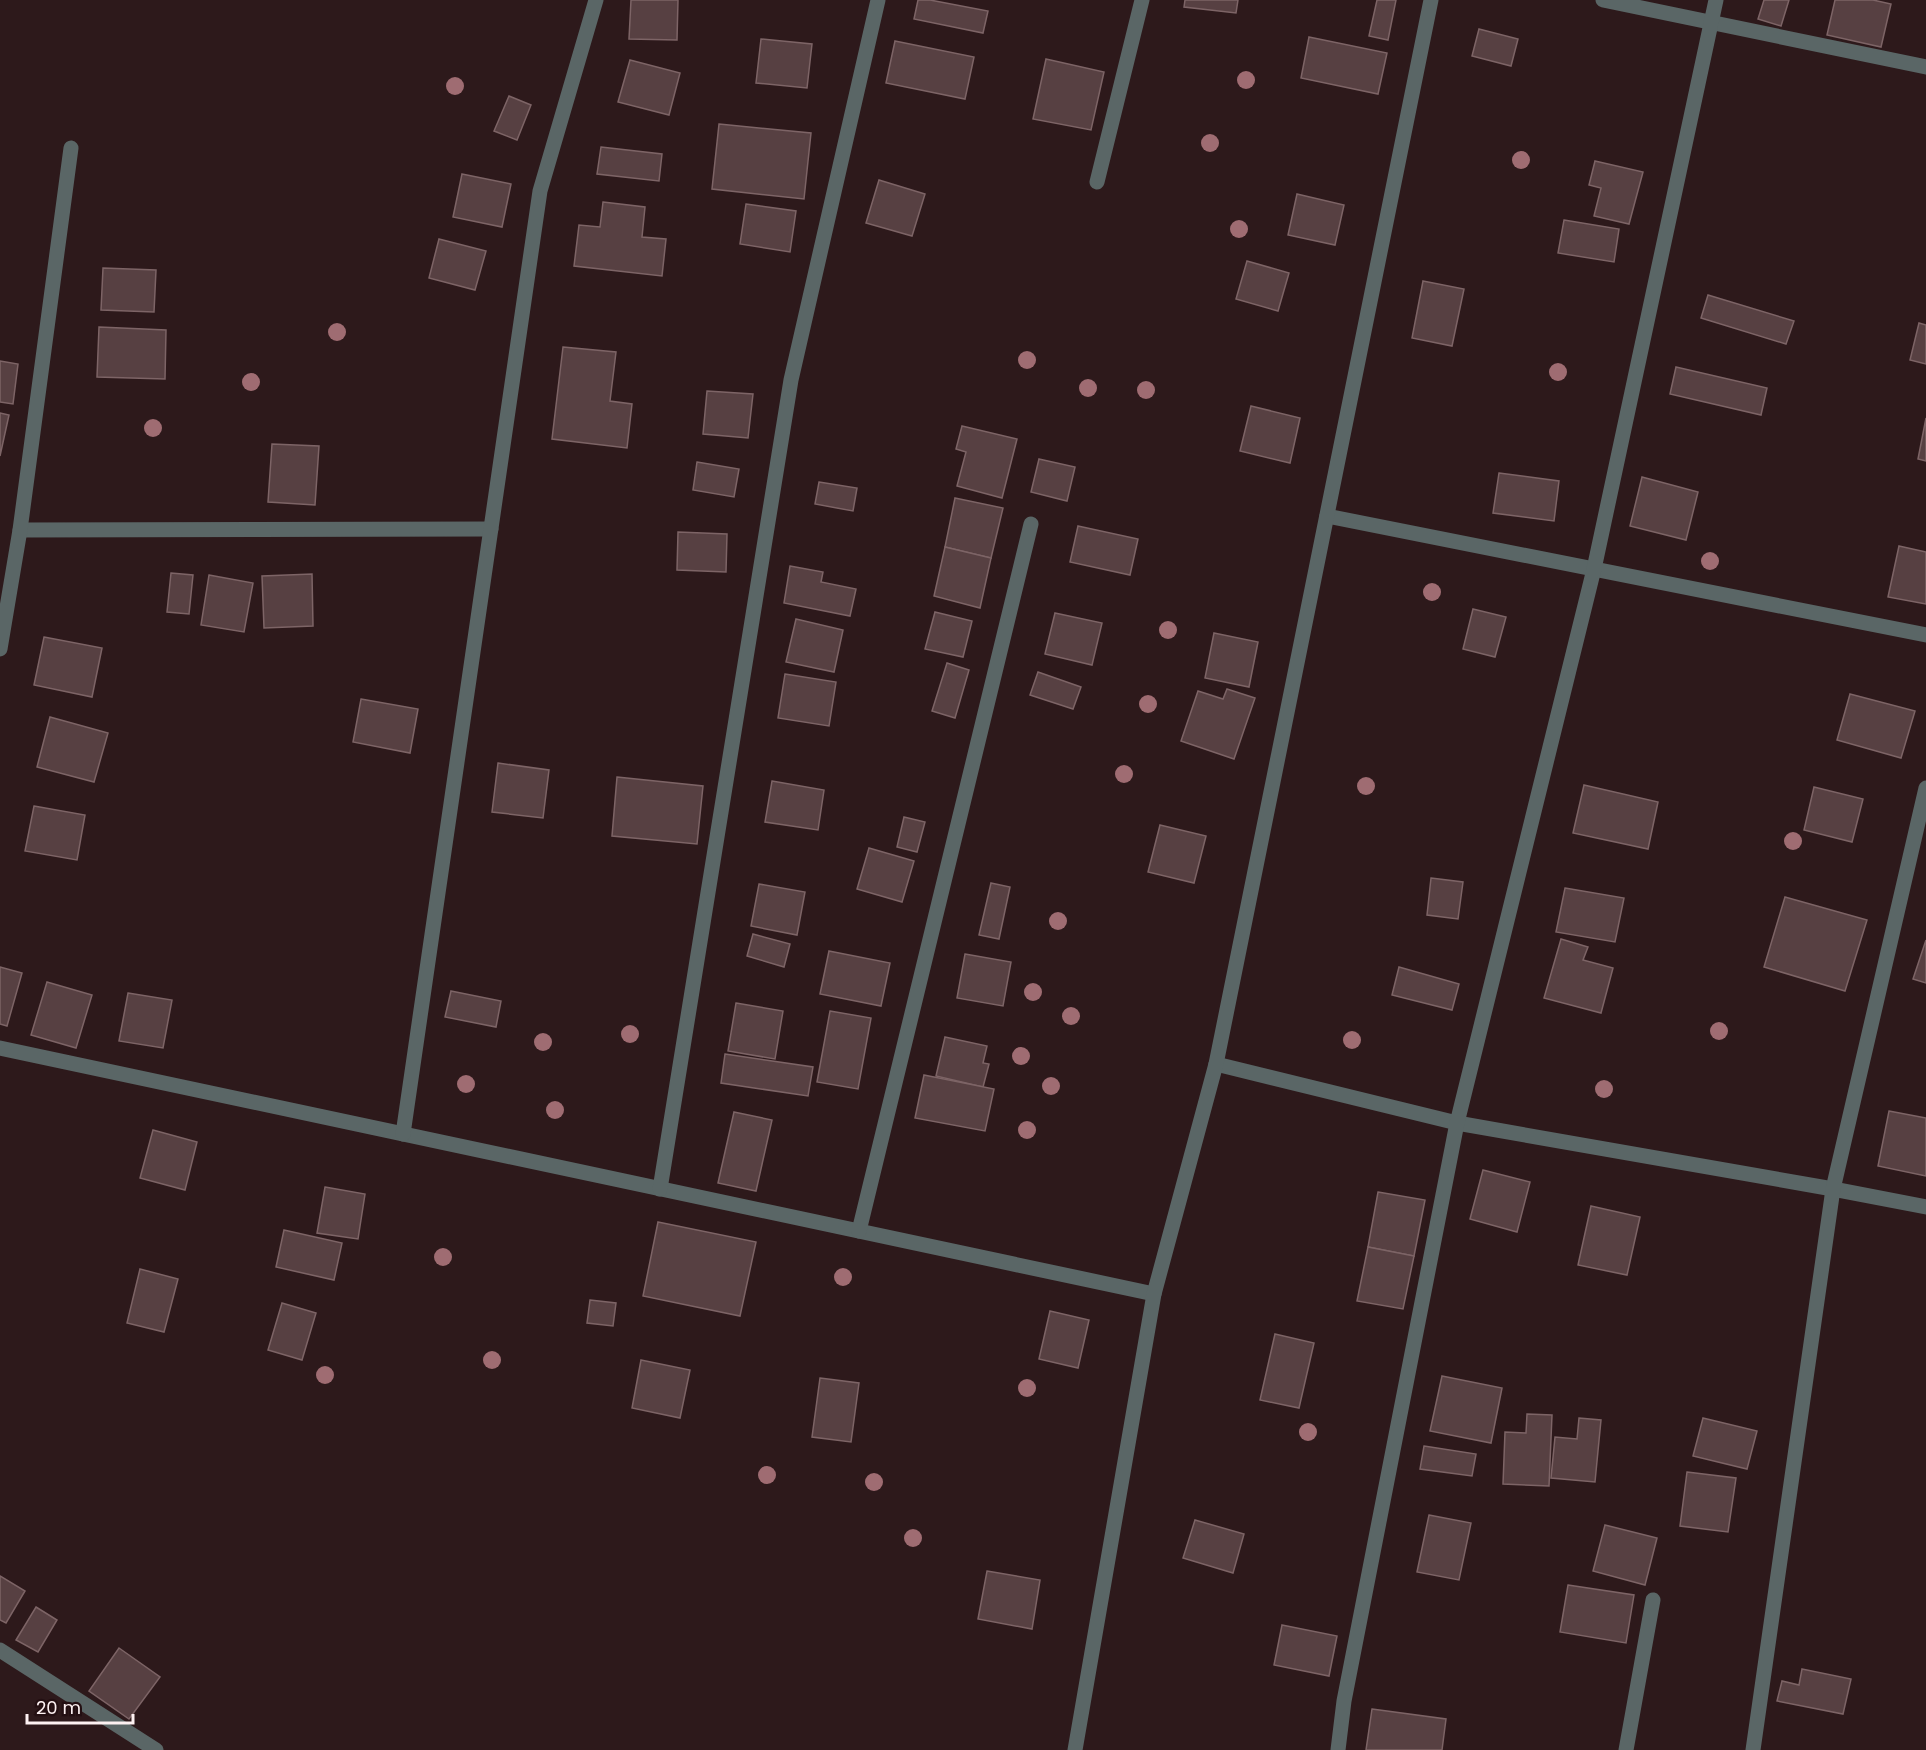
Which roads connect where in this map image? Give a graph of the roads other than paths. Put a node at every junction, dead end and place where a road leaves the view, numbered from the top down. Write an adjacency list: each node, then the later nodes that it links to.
1 (596, 0): 13 (street)
2 (878, 0): 23 (street)
3 (1142, 0): 10 (street)
4 (1431, 0): 11 (street)
5 (1603, 0): 7 (street)
6 (1716, 0): 7 (street)
7 (1711, 22): 8 (street); 15 (street)
8 (1926, 67)
9 (71, 148): 14 (street)
10 (1097, 182)
11 (1327, 516): 15 (street); 20 (street)
12 (1030, 524): 26 (street)
13 (491, 529): 14 (street); 22 (street)
14 (20, 530): 17 (street)
15 (1594, 569): 16 (street); 21 (street)
16 (1926, 635)
17 (0, 650)
18 (1926, 788): 24 (street)
19 (0, 1048): 22 (street)
20 (1216, 1064): 21 (street); 27 (street)
21 (1457, 1123): 24 (street); 32 (street)
22 (403, 1134): 23 (street)
23 (660, 1189): 26 (street)
24 (1833, 1189): 25 (street); 34 (street)
25 (1926, 1207)
26 (859, 1231): 27 (street)
27 (1154, 1294): 31 (street)
28 (1653, 1600): 33 (street)
29 (0, 1650): 30 (street)
30 (156, 1750)
31 (1075, 1750)
32 (1338, 1750)
33 (1626, 1750)
34 (1753, 1750)

